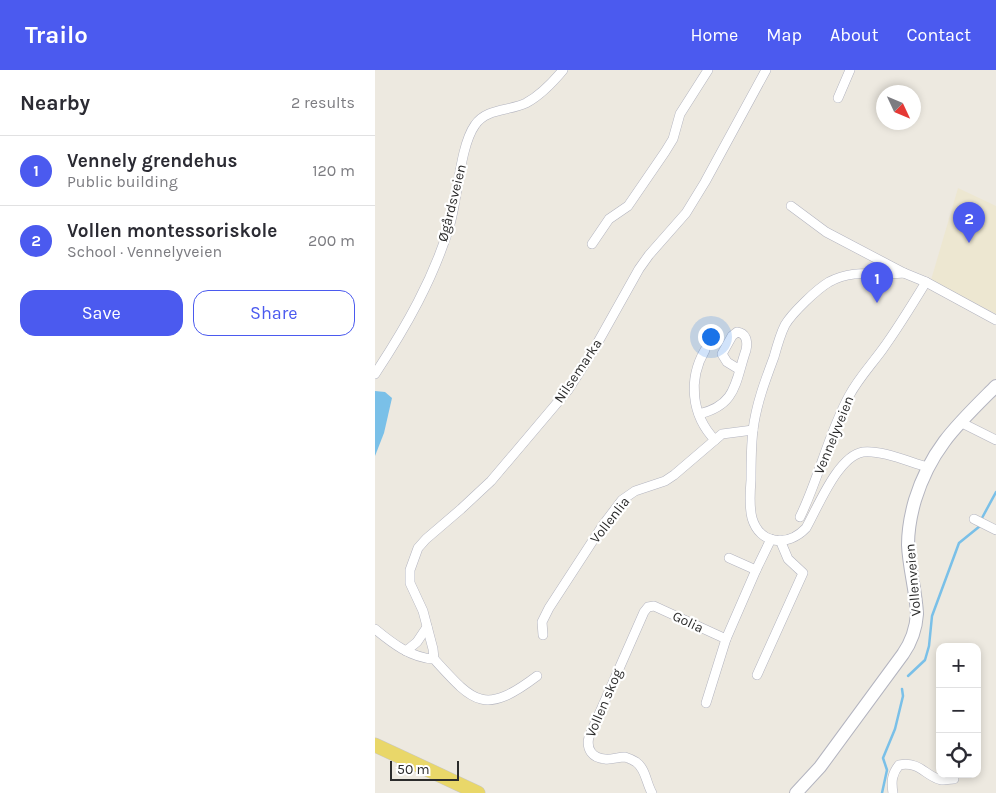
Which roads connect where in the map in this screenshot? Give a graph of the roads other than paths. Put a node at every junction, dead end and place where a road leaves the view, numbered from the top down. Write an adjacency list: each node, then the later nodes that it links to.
1 (563, 70): 13 (street, Øgårdsveien)
2 (708, 70): 7 (street)
3 (766, 70): 28 (street, Nilsemarka)
4 (851, 70): 5 (street)
5 (838, 98)
6 (791, 206): 8 (street)
7 (592, 244)
8 (903, 273): 9 (street); 17 (street)
9 (926, 282): 10 (street); 21 (street, Vennelyveien)
10 (996, 320)
11 (705, 350): 15 (street)
12 (740, 370): 15 (street)
13 (375, 374)
14 (996, 386): 16 (main road, Vollenveien)
15 (699, 414): 18 (street)
16 (960, 422): 19 (street); 20 (main road, Vollenveien)
17 (753, 430): 18 (street, Vollenlia); 24 (street)
18 (715, 440): 30 (street, Vollenlia)
19 (996, 440)
20 (927, 467): 24 (street); 41 (main road, Vollenveien)
21 (800, 518)
22 (974, 519): 23 (street)
23 (996, 530)
24 (775, 540): 26 (street); 34 (street)
25 (729, 558): 26 (street)
26 (755, 570): 31 (street)
27 (650, 606): 31 (street, Golia); 40 (street, Vollen skog)
28 (427, 628): 32 (street); 33 (street, Nilsemarka)
29 (375, 629): 32 (street)
30 (543, 634)
31 (726, 639): 36 (street)
32 (405, 650): 33 (street)
33 (434, 659): 35 (street)
34 (757, 675)
35 (537, 676)
36 (706, 703)
37 (375, 745): 39 (main road)
38 (954, 779): 42 (street)
39 (478, 793)
40 (652, 793)
41 (796, 793)
42 (893, 793)

